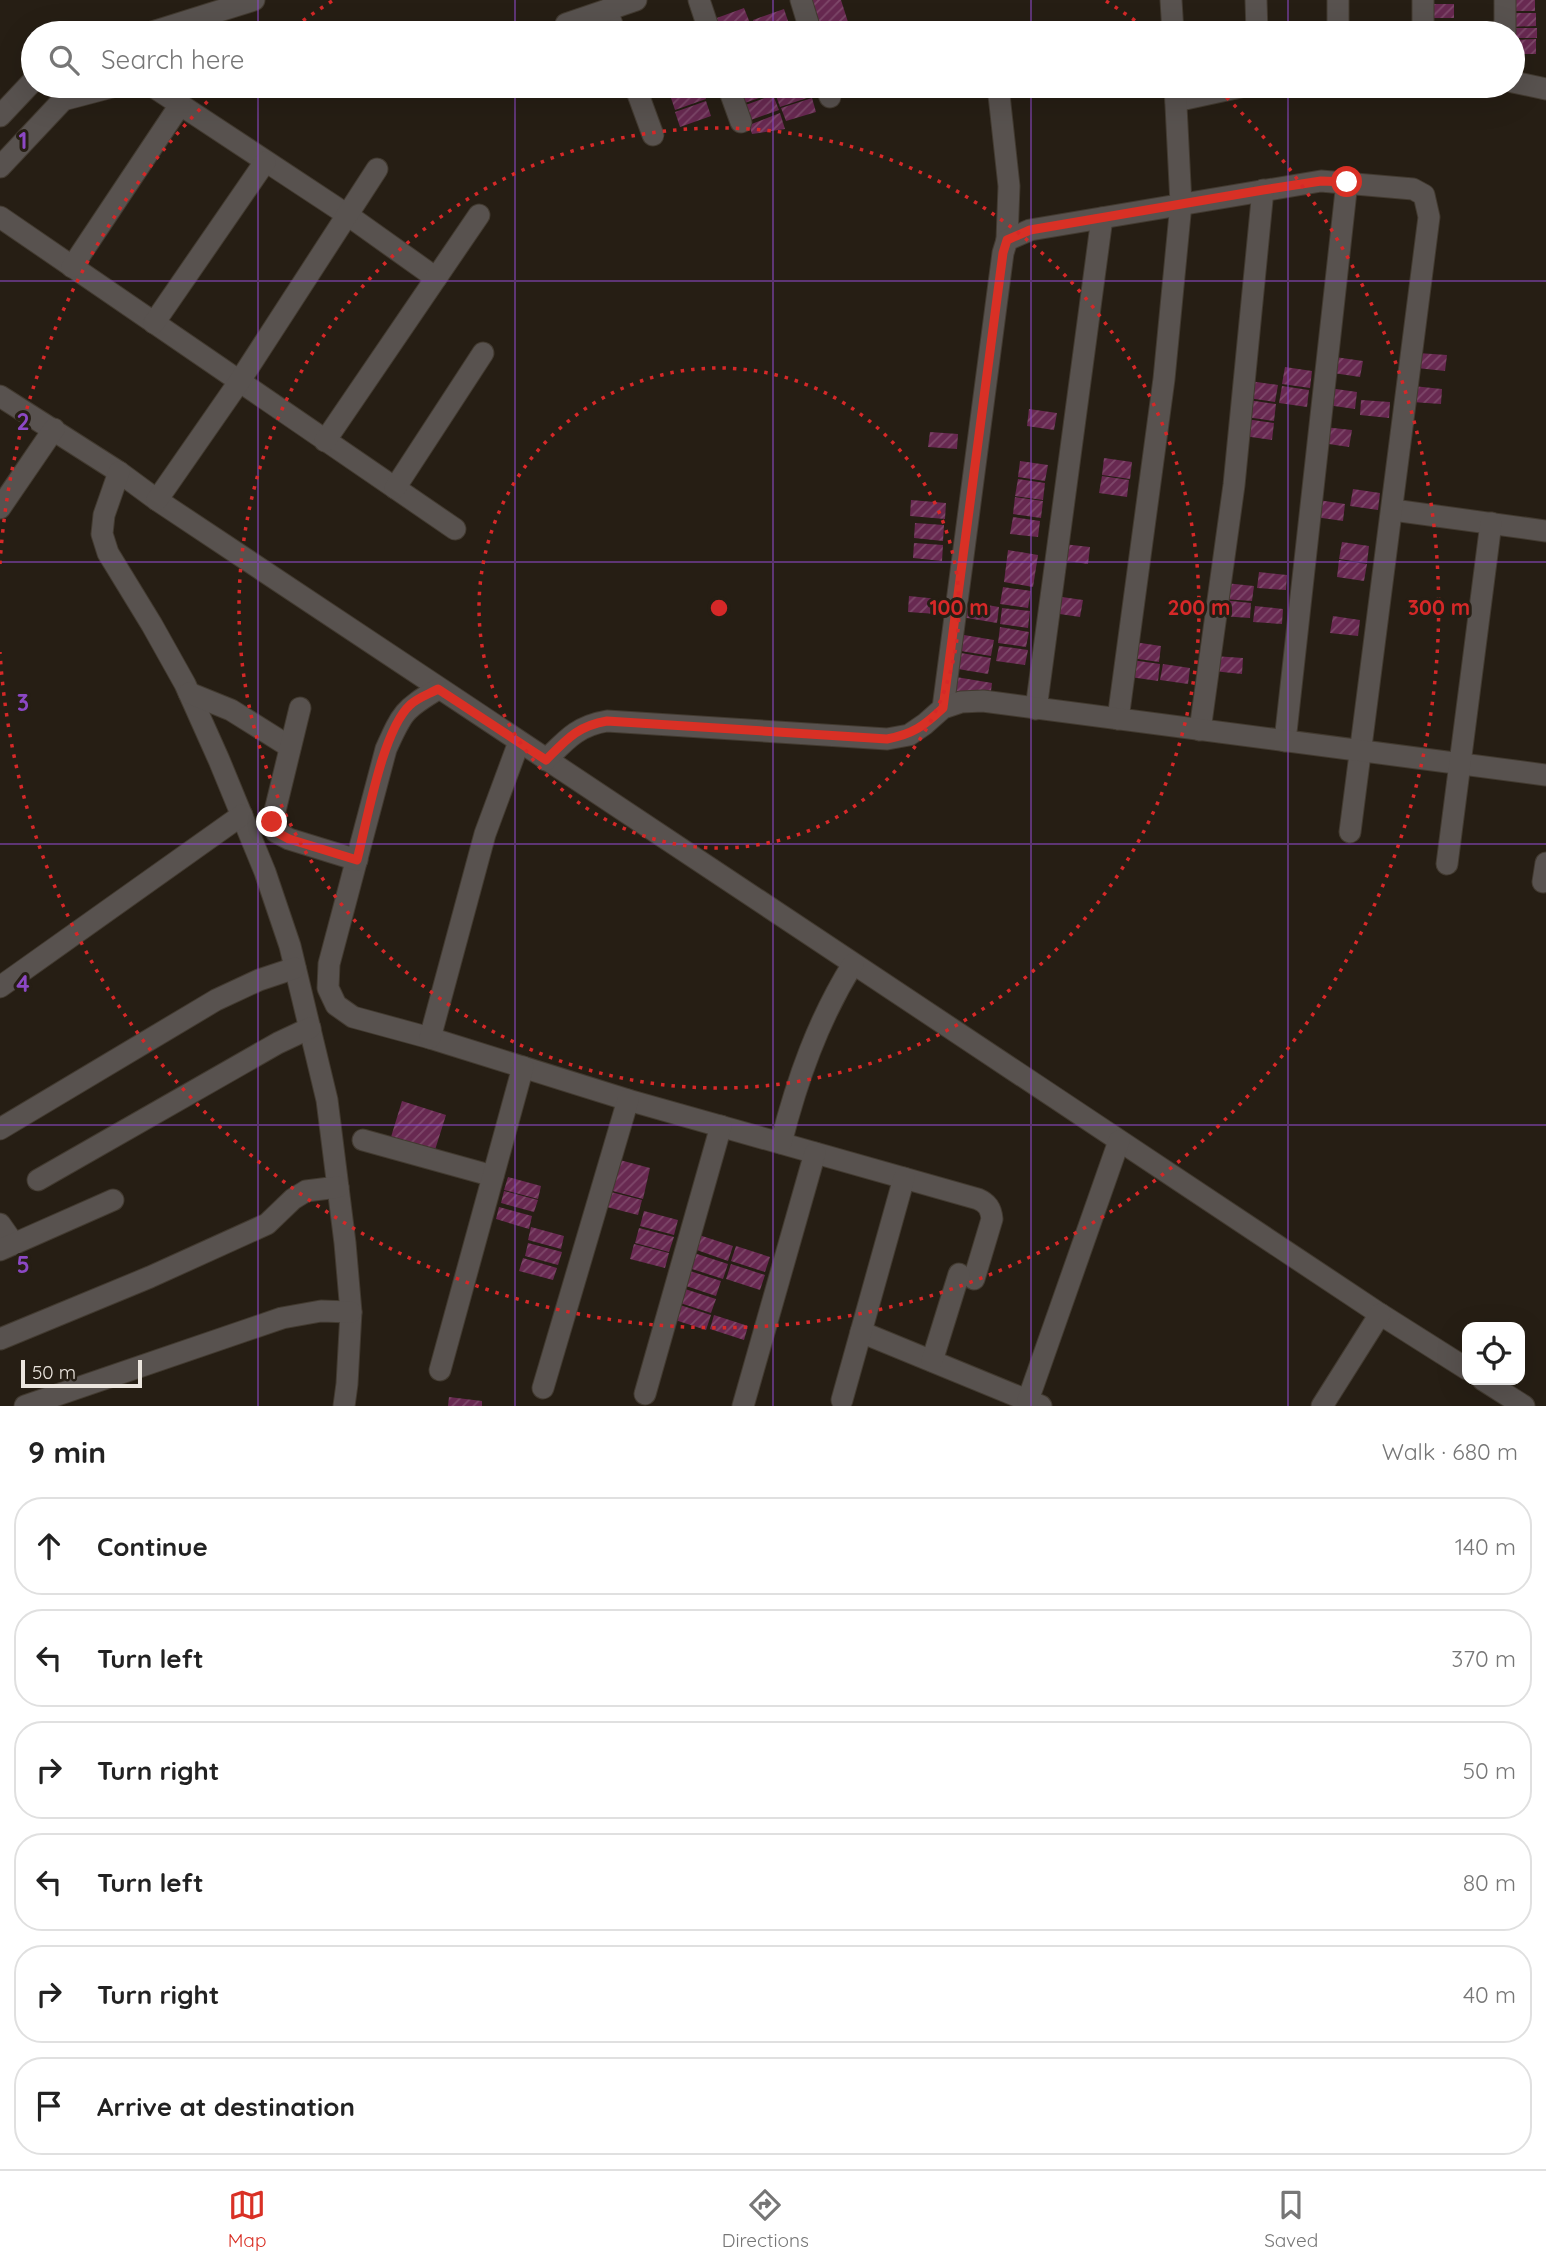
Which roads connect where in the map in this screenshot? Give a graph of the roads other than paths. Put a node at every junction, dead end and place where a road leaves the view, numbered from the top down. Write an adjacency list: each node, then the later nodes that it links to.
1 (254, 0): 11 (street)
2 (636, 0): 10 (street)
3 (699, 0): 14 (street)
4 (801, 0): 15 (street)
5 (1171, 0): 16 (street)
6 (1256, 0): 17 (street)
7 (1338, 0): 18 (street)
8 (1423, 0): 19 (street)
9 (1505, 0): 20 (street)
10 (607, 10): 12 (street); 13 (street)
11 (187, 21)
12 (575, 21)
13 (611, 21)
14 (706, 21)
15 (807, 21)
16 (1172, 21)
17 (1257, 21)
18 (1338, 21)
19 (1423, 21)
20 (1505, 21)
21 (1525, 85): 22 (street)
22 (1546, 89)
23 (21, 94): 31 (street)
24 (71, 98): 35 (street)
25 (170, 98): 30 (street)
26 (639, 98): 33 (street)
27 (732, 98): 32 (street)
28 (999, 98): 44 (street)
29 (1175, 98): 39 (street)
30 (180, 105): 34 (street); 45 (street)
31 (0, 116)
32 (741, 122)
33 (653, 135)
34 (265, 162): 41 (street); 47 (street)
35 (0, 167)
36 (377, 169): 41 (street)
37 (1347, 182): 38 (street); 57 (street); 68 (street)
38 (1263, 190): 39 (street); 67 (street)
39 (1181, 204): 43 (street); 66 (street)
40 (479, 215): 46 (street)
41 (349, 216): 46 (street); 49 (street)
42 (0, 217): 45 (street)
43 (1102, 218): 44 (street); 65 (street)
44 (1007, 240): 64 (street)
45 (72, 267): 47 (street)
46 (436, 278): 52 (street)
47 (154, 323): 49 (street)
48 (483, 353): 54 (street)
49 (239, 382): 52 (street); 55 (street)
50 (0, 396): 51 (street)
51 (54, 429): 53 (street); 56 (street)
52 (325, 441): 54 (street)
53 (119, 472): 55 (street); 62 (street)
54 (395, 488): 59 (street)
55 (157, 500): 61 (street)
56 (0, 508)
57 (1393, 510): 58 (street); 71 (street)
58 (1491, 523): 60 (street); 73 (street)
59 (455, 528)
60 (1546, 531)
61 (438, 689): 69 (street); 77 (street)
62 (189, 693): 70 (street); 75 (street)
63 (300, 708): 70 (street)
64 (943, 708): 65 (street); 72 (street)
65 (1036, 709): 66 (street)
66 (1118, 719): 67 (street)
67 (1200, 730): 68 (street)
68 (1285, 741): 71 (street)
69 (519, 742): 72 (street); 83 (street)
70 (290, 747): 77 (street)
71 (1361, 752): 73 (street); 76 (street)
72 (546, 760): 80 (street)
73 (1461, 764): 74 (street); 78 (street)
74 (1546, 775)
75 (242, 815): 79 (street); 81 (street)
76 (1350, 832)
77 (357, 860): 83 (street)
78 (1447, 864)
79 (295, 968): 82 (street); 87 (street)
80 (843, 980): 89 (street); 91 (street)
81 (0, 987)
82 (310, 1028): 94 (street); 95 (street)
83 (430, 1038): 84 (street)
84 (523, 1067): 85 (street); 92 (street)
85 (628, 1100): 86 (street); 107 (street)
86 (721, 1126): 89 (street); 108 (street)
87 (0, 1129)
88 (363, 1140): 92 (street)
89 (781, 1143): 90 (street)
90 (815, 1153): 93 (street); 113 (street)
91 (1113, 1159): 100 (street); 110 (street)
92 (493, 1176): 105 (street)
93 (904, 1178): 101 (street); 103 (street)
94 (38, 1180)
95 (338, 1187): 99 (street); 102 (street)
96 (113, 1200): 98 (street)
97 (0, 1224): 98 (street)
98 (7, 1247)
99 (351, 1312): 111 (street); 112 (street)
100 (1369, 1330): 104 (street); 114 (street)
101 (861, 1332): 103 (street); 109 (street)
102 (0, 1339)
103 (932, 1361): 110 (street)
104 (1462, 1367)
105 (440, 1370)
106 (1491, 1385): 115 (street)
107 (543, 1388)
108 (645, 1394)
109 (842, 1400)
110 (1035, 1403)
111 (25, 1406)
112 (344, 1406)
113 (743, 1406)
114 (1322, 1406)
115 (1524, 1406)

